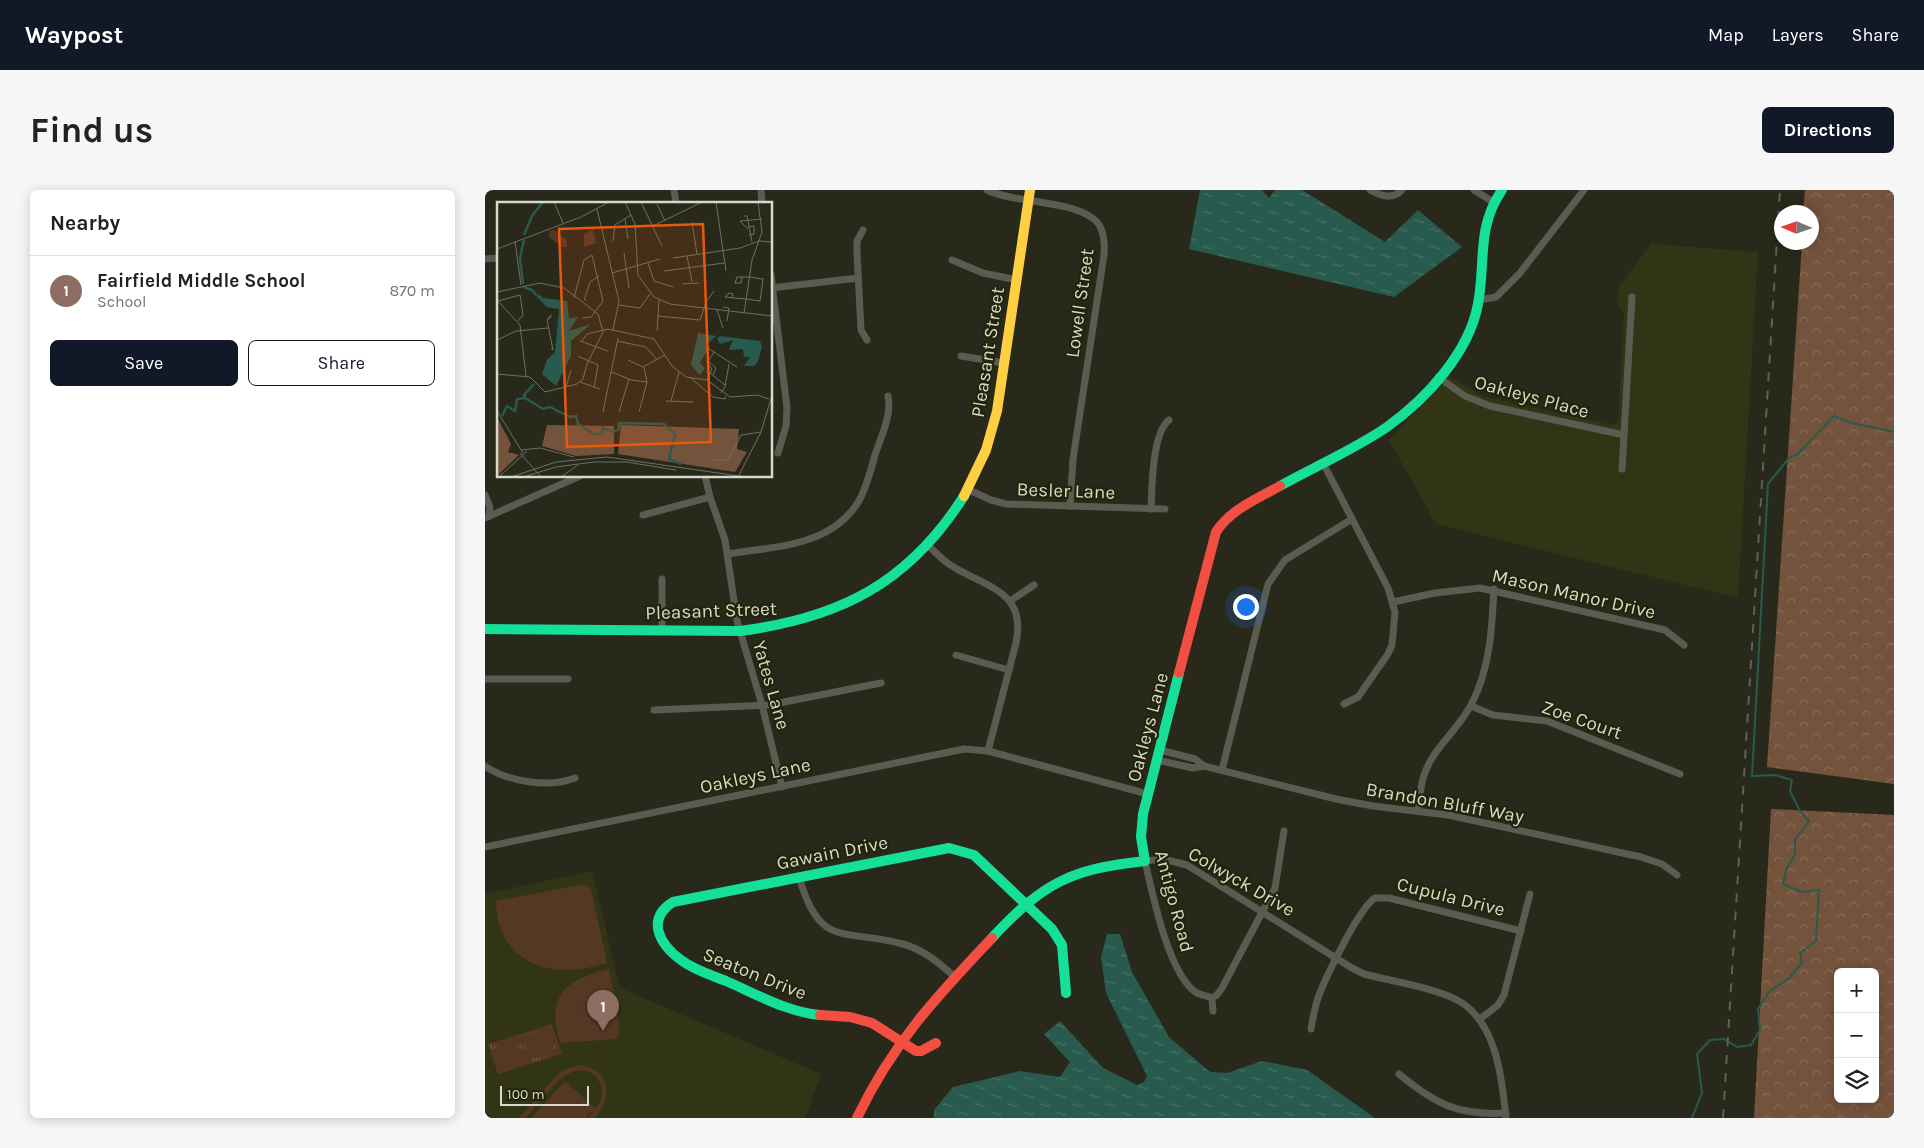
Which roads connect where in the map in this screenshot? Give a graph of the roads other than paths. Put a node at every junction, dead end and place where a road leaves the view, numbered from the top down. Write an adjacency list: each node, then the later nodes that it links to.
1 (987, 190): 8 (street, Lowell Street)
2 (1031, 190): 8 (street, Pleasant Street)
3 (1371, 190): 4 (street)
4 (1402, 190)
5 (1474, 190): 9 (street)
6 (1502, 190): 9 (street, Oakleys Lane)
7 (1584, 190): 17 (street)
8 (1029, 202): 13 (street, Pleasant Street); 33 (street, Lowell Street)
9 (1493, 202): 17 (street, Oakleys Lane)
10 (863, 230): 12 (street)
11 (952, 260): 13 (street)
12 (858, 278): 14 (street); 18 (street)
13 (1017, 280): 20 (street, Pleasant Street)
14 (773, 288)
15 (773, 296): 25 (street)
16 (1632, 297): 24 (street)
17 (1479, 300): 21 (street, Oakleys Lane)
18 (867, 340)
19 (961, 356): 20 (street)
20 (1004, 363): 30 (street, Pleasant Street)
21 (1437, 377): 24 (street, Oakleys Place); 26 (street, Oakleys Lane)
22 (887, 396): 40 (street)
23 (1169, 420): 34 (street)
24 (1624, 435): 27 (street)
25 (778, 453)
26 (1323, 463): 38 (street); 60 (street, Oakleys Lane)
27 (1622, 469)
28 (575, 478): 37 (street)
29 (705, 478): 32 (street, Yates Lane)
30 (969, 490): 33 (street, Besler Lane); 39 (street, Pleasant Street)
31 (485, 494): 37 (street)
32 (710, 498): 36 (street); 40 (street, Yates Lane)
33 (1070, 506): 34 (street, Besler Lane)
34 (1151, 508): 35 (street, Besler Lane)
35 (1165, 509)
36 (643, 515)
37 (487, 517)
38 (1352, 520): 45 (street); 62 (street)
39 (929, 546): 44 (street); 48 (street, Pleasant Street)
40 (728, 554): 48 (street, Yates Lane)
41 (662, 579): 47 (street)
42 (1034, 585): 44 (street)
43 (1494, 590): 45 (street, Mason Manor Drive); 49 (street, Mason Manor Drive); 57 (street)
44 (1010, 600): 51 (street)
45 (1393, 602): 55 (street)
46 (485, 629): 47 (street, Pleasant Street)
47 (662, 631): 48 (street, Pleasant Street)
48 (740, 631): 56 (street, Yates Lane)
49 (1684, 645)
50 (956, 655): 51 (street)
51 (1009, 670): 59 (street)
52 (485, 679): 53 (street)
53 (568, 679)
54 (881, 683): 56 (street)
55 (1344, 704)
56 (762, 705): 58 (street); 65 (street, Yates Lane)
57 (1471, 706): 63 (street, Zoe Court); 67 (street)
58 (654, 710)
59 (987, 752): 65 (street, Oakleys Lane); 66 (street, Oakleys Lane)
60 (1159, 755): 62 (street, Brandon Bluff Way); 66 (street, Oakleys Lane)
61 (485, 766): 64 (street)
62 (1222, 770): 67 (street, Brandon Bluff Way)
63 (1681, 774)
64 (575, 778)
65 (782, 787): 69 (street, Oakleys Lane)
66 (1148, 794): 70 (street, Antigo Road)
67 (1418, 812): 72 (street, Brandon Bluff Way)
68 (1284, 831): 75 (street)
69 (485, 847)
70 (1145, 861): 74 (street, Colwyck Drive); 75 (street, Colwyck Drive); 81 (street, Antigo Road)
71 (799, 876): 74 (street, Gawain Drive); 77 (street, Gawain Drive); 79 (street)
72 (1677, 876)
73 (1531, 894): 76 (street)
74 (1026, 904): 79 (street, Colwyck Drive); 80 (street, Gawain Drive)
75 (1263, 912): 78 (street, Colwyck Drive); 81 (street)
76 (1521, 931): 78 (street, Cupula Drive); 83 (street)
77 (663, 942): 85 (street, Seaton Drive)
78 (1337, 958): 83 (street, Colwyck Drive); 84 (street)
79 (955, 977): 85 (street, Colwyck Drive)
80 (1066, 993)
81 (1212, 998): 82 (street)
82 (1213, 1011)
83 (1480, 1019): 88 (street, Colwyck Drive)
84 (1311, 1029)
85 (899, 1040): 86 (street, Seaton Drive); 89 (street, Colwyck Drive)
86 (936, 1043)
87 (1399, 1074): 88 (street)
88 (1506, 1115)
89 (857, 1118)

